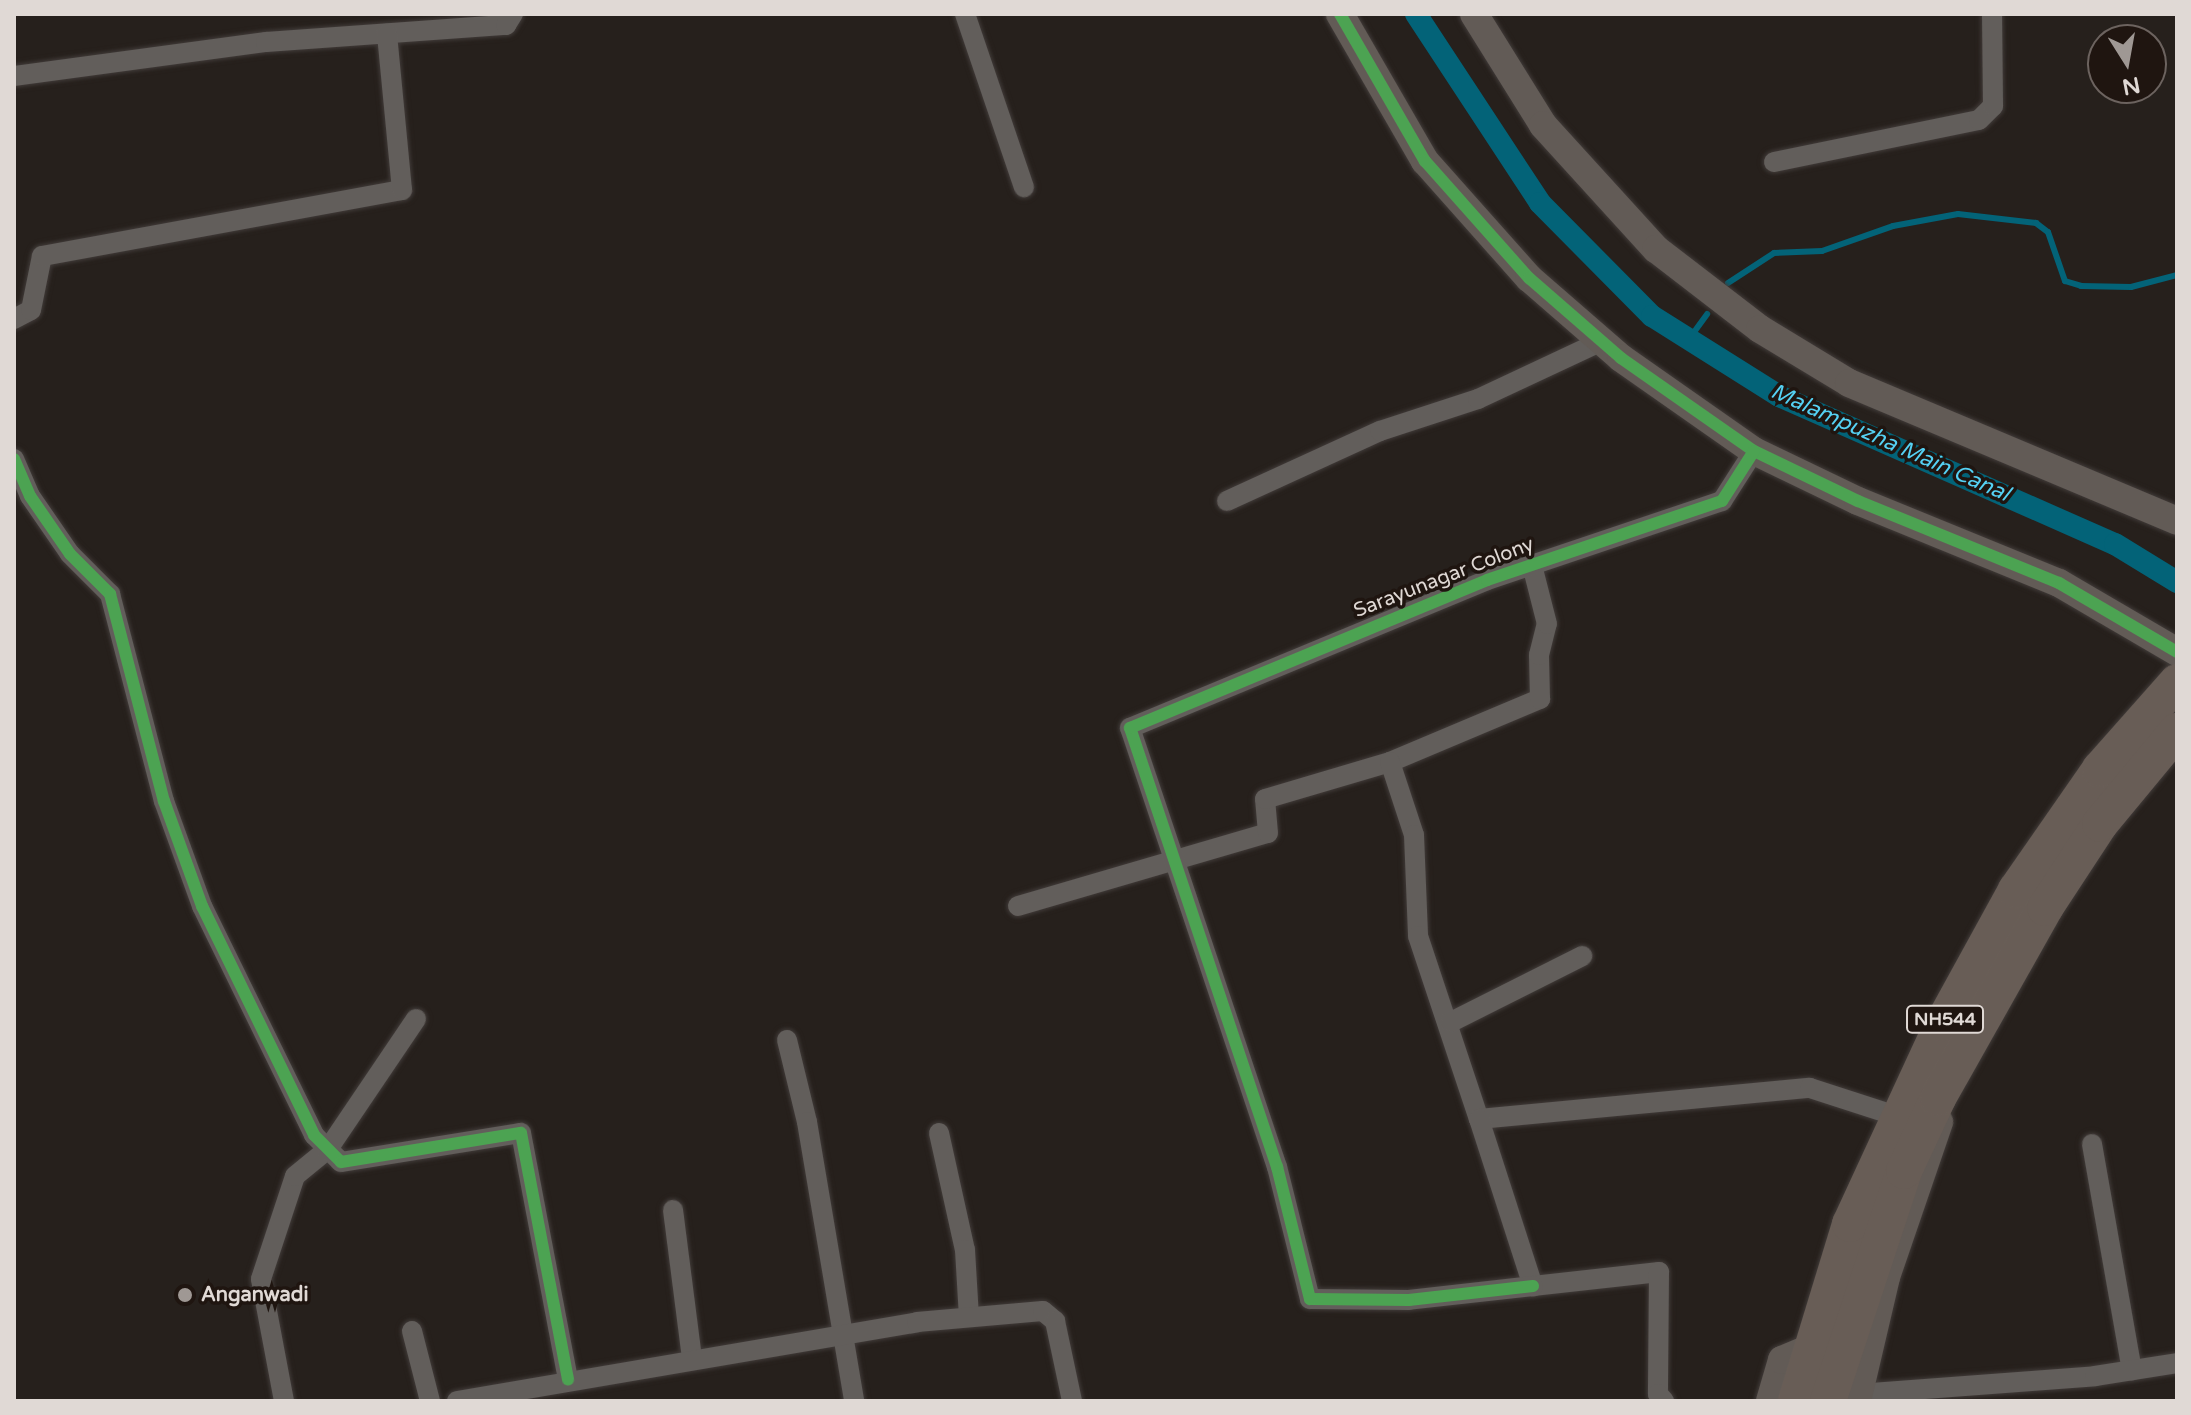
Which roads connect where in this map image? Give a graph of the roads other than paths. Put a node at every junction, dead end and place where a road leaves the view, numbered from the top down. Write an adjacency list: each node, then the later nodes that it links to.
1 (513, 14): 6 (street)
2 (965, 14): 9 (street)
3 (1340, 14): 11 (street)
4 (1474, 14): 15 (street)
5 (1992, 14): 8 (street)
6 (387, 34): 7 (street); 10 (street)
7 (14, 76)
8 (1774, 162)
9 (1024, 187)
10 (14, 319)
11 (1602, 341): 12 (street); 14 (street)
12 (1754, 451): 16 (street, Sarayunagar Colony); 17 (street)
13 (14, 459): 31 (street)
14 (1227, 501)
15 (2177, 521)
16 (1532, 565): 20 (street); 21 (street, Sarayunagar Colony)
17 (2177, 652)
18 (2177, 682): 27 (highway, NH544)
19 (2177, 731): 43 (highway, NH544)
20 (1390, 762): 21 (street); 25 (street)
21 (1176, 859): 22 (street); 33 (street)
22 (1018, 906)
23 (1582, 956): 25 (street)
24 (416, 1019): 31 (street)
25 (1451, 1022): 28 (street)
26 (787, 1040): 36 (street)
27 (1900, 1117): 28 (street); 37 (highway, NH544)
28 (1479, 1119): 33 (street)
29 (939, 1133): 34 (street)
30 (2092, 1144): 40 (street)
31 (328, 1149): 41 (street); 44 (street)
32 (673, 1210): 38 (street)
33 (1533, 1286): 42 (street)
34 (969, 1317): 36 (street); 48 (street)
35 (412, 1331): 45 (street)
36 (845, 1334): 38 (street); 47 (street)
37 (1812, 1347): 49 (street); 50 (highway, NH544)
38 (692, 1358): 41 (street)
39 (2177, 1363): 40 (street)
40 (2132, 1371): 43 (street)
41 (560, 1388): 46 (street)
42 (1660, 1399)
43 (1848, 1399)
44 (284, 1401)
45 (430, 1401)
46 (457, 1401)
47 (854, 1401)
48 (1072, 1401)
49 (1770, 1401)
50 (1796, 1401)

